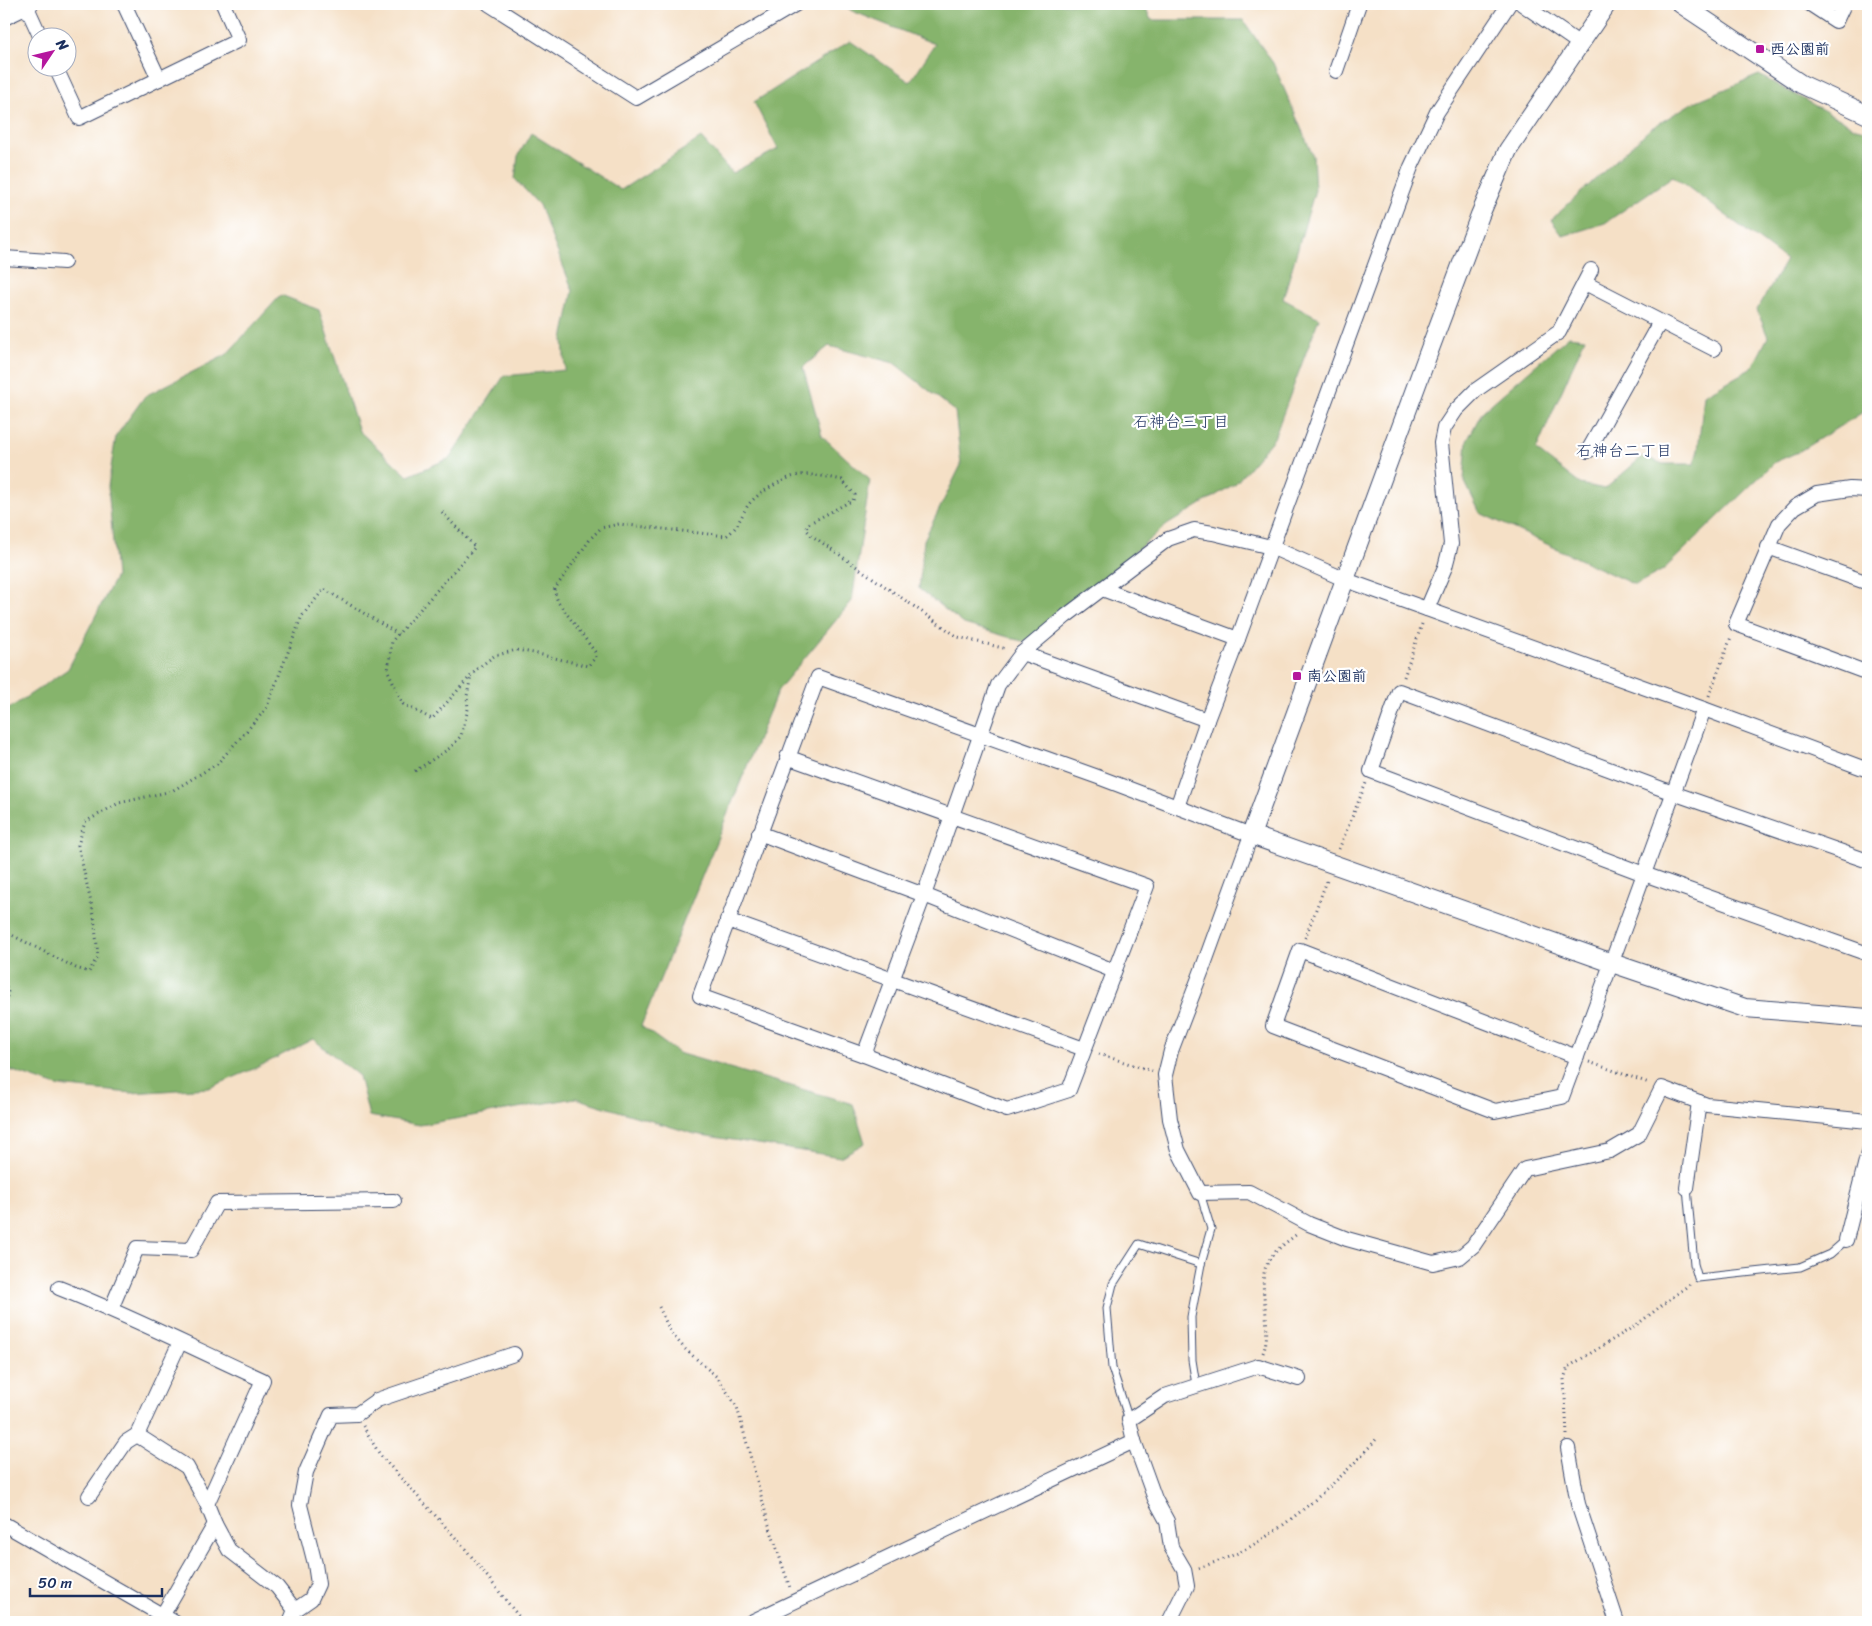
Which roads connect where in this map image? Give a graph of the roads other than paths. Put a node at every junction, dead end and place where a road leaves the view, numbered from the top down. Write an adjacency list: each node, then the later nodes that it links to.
1 (27, 4): 13 (street); 14 (street)
2 (124, 4): 18 (street)
3 (223, 4): 18 (street)
4 (489, 4): 5 (street)
5 (796, 4)
6 (1359, 4): 16 (street)
7 (1509, 4): 28 (street)
8 (1522, 4): 15 (street)
9 (1607, 4): 15 (street)
10 (1682, 4): 19 (street)
11 (1810, 4): 12 (street)
12 (1844, 4)
13 (4, 16)
14 (37, 28)
15 (1580, 44): 30 (street)
16 (1336, 71)
17 (61, 78): 18 (street)
18 (159, 79)
19 (1868, 115)
20 (4, 258): 21 (street)
21 (64, 262)
22 (1591, 270): 23 (street)
23 (1585, 283): 24 (street); 33 (street)
24 (1660, 322): 25 (street); 26 (street)
25 (1714, 349)
26 (1588, 451)
27 (1868, 490): 29 (street)
28 (1271, 547): 30 (street); 32 (street); 34 (street)
29 (1768, 547): 31 (street); 36 (street)
30 (1346, 580): 33 (street); 46 (street)
31 (1868, 583)
32 (1102, 589): 34 (street); 35 (street)
33 (1427, 609): 37 (street)
34 (1238, 639): 38 (street)
35 (1022, 653): 38 (street); 39 (street)
36 (1868, 673)
37 (1704, 708): 41 (street); 42 (street)
38 (1207, 720): 43 (street)
39 (980, 735): 40 (street); 43 (street); 44 (street)
40 (787, 757): 44 (street); 45 (street)
41 (1868, 770)
42 (1674, 793): 47 (street); 48 (street); 48 (street)
43 (1178, 807): 46 (street)
44 (950, 815): 49 (street); 53 (street)
45 (759, 833): 49 (street); 50 (street)
46 (1251, 834): 52 (street); 63 (street)
47 (1868, 861)
48 (1644, 874): 51 (street); 52 (street)
49 (924, 896): 53 (street); 54 (street)
50 (727, 920): 54 (street); 57 (street)
51 (1868, 954)
52 (1612, 963): 55 (street); 58 (street)
53 (1114, 971): 56 (street)
54 (893, 979): 56 (street); 57 (street)
55 (1868, 1018)
56 (1084, 1049): 57 (street)
57 (864, 1055)
58 (1577, 1057): 58 (street)
59 (1699, 1102): 60 (street); 62 (street); 63 (street)
60 (1868, 1121)
61 (1868, 1153): 65 (street)
62 (1687, 1188): 65 (lane)
63 (1200, 1193): 66 (lane)
64 (394, 1201): 68 (street)
65 (1846, 1240)
66 (1201, 1264): 72 (lane); 73 (lane)
67 (59, 1288): 68 (street)
68 (112, 1308): 69 (street)
69 (180, 1342): 74 (street); 78 (street)
70 (514, 1354): 81 (street)
71 (1299, 1379): 72 (street)
72 (1196, 1385): 73 (street)
73 (1128, 1420): 75 (street)
74 (137, 1435): 77 (street); 78 (street)
75 (1134, 1441): 83 (street); 84 (street)
76 (1568, 1448): 85 (street)
77 (89, 1496)
78 (207, 1504): 80 (street)
79 (4, 1524): 82 (street)
80 (215, 1524): 81 (street); 82 (street)
81 (292, 1616)
82 (168, 1619)
83 (751, 1622)
84 (1169, 1622)
85 (1617, 1622)

